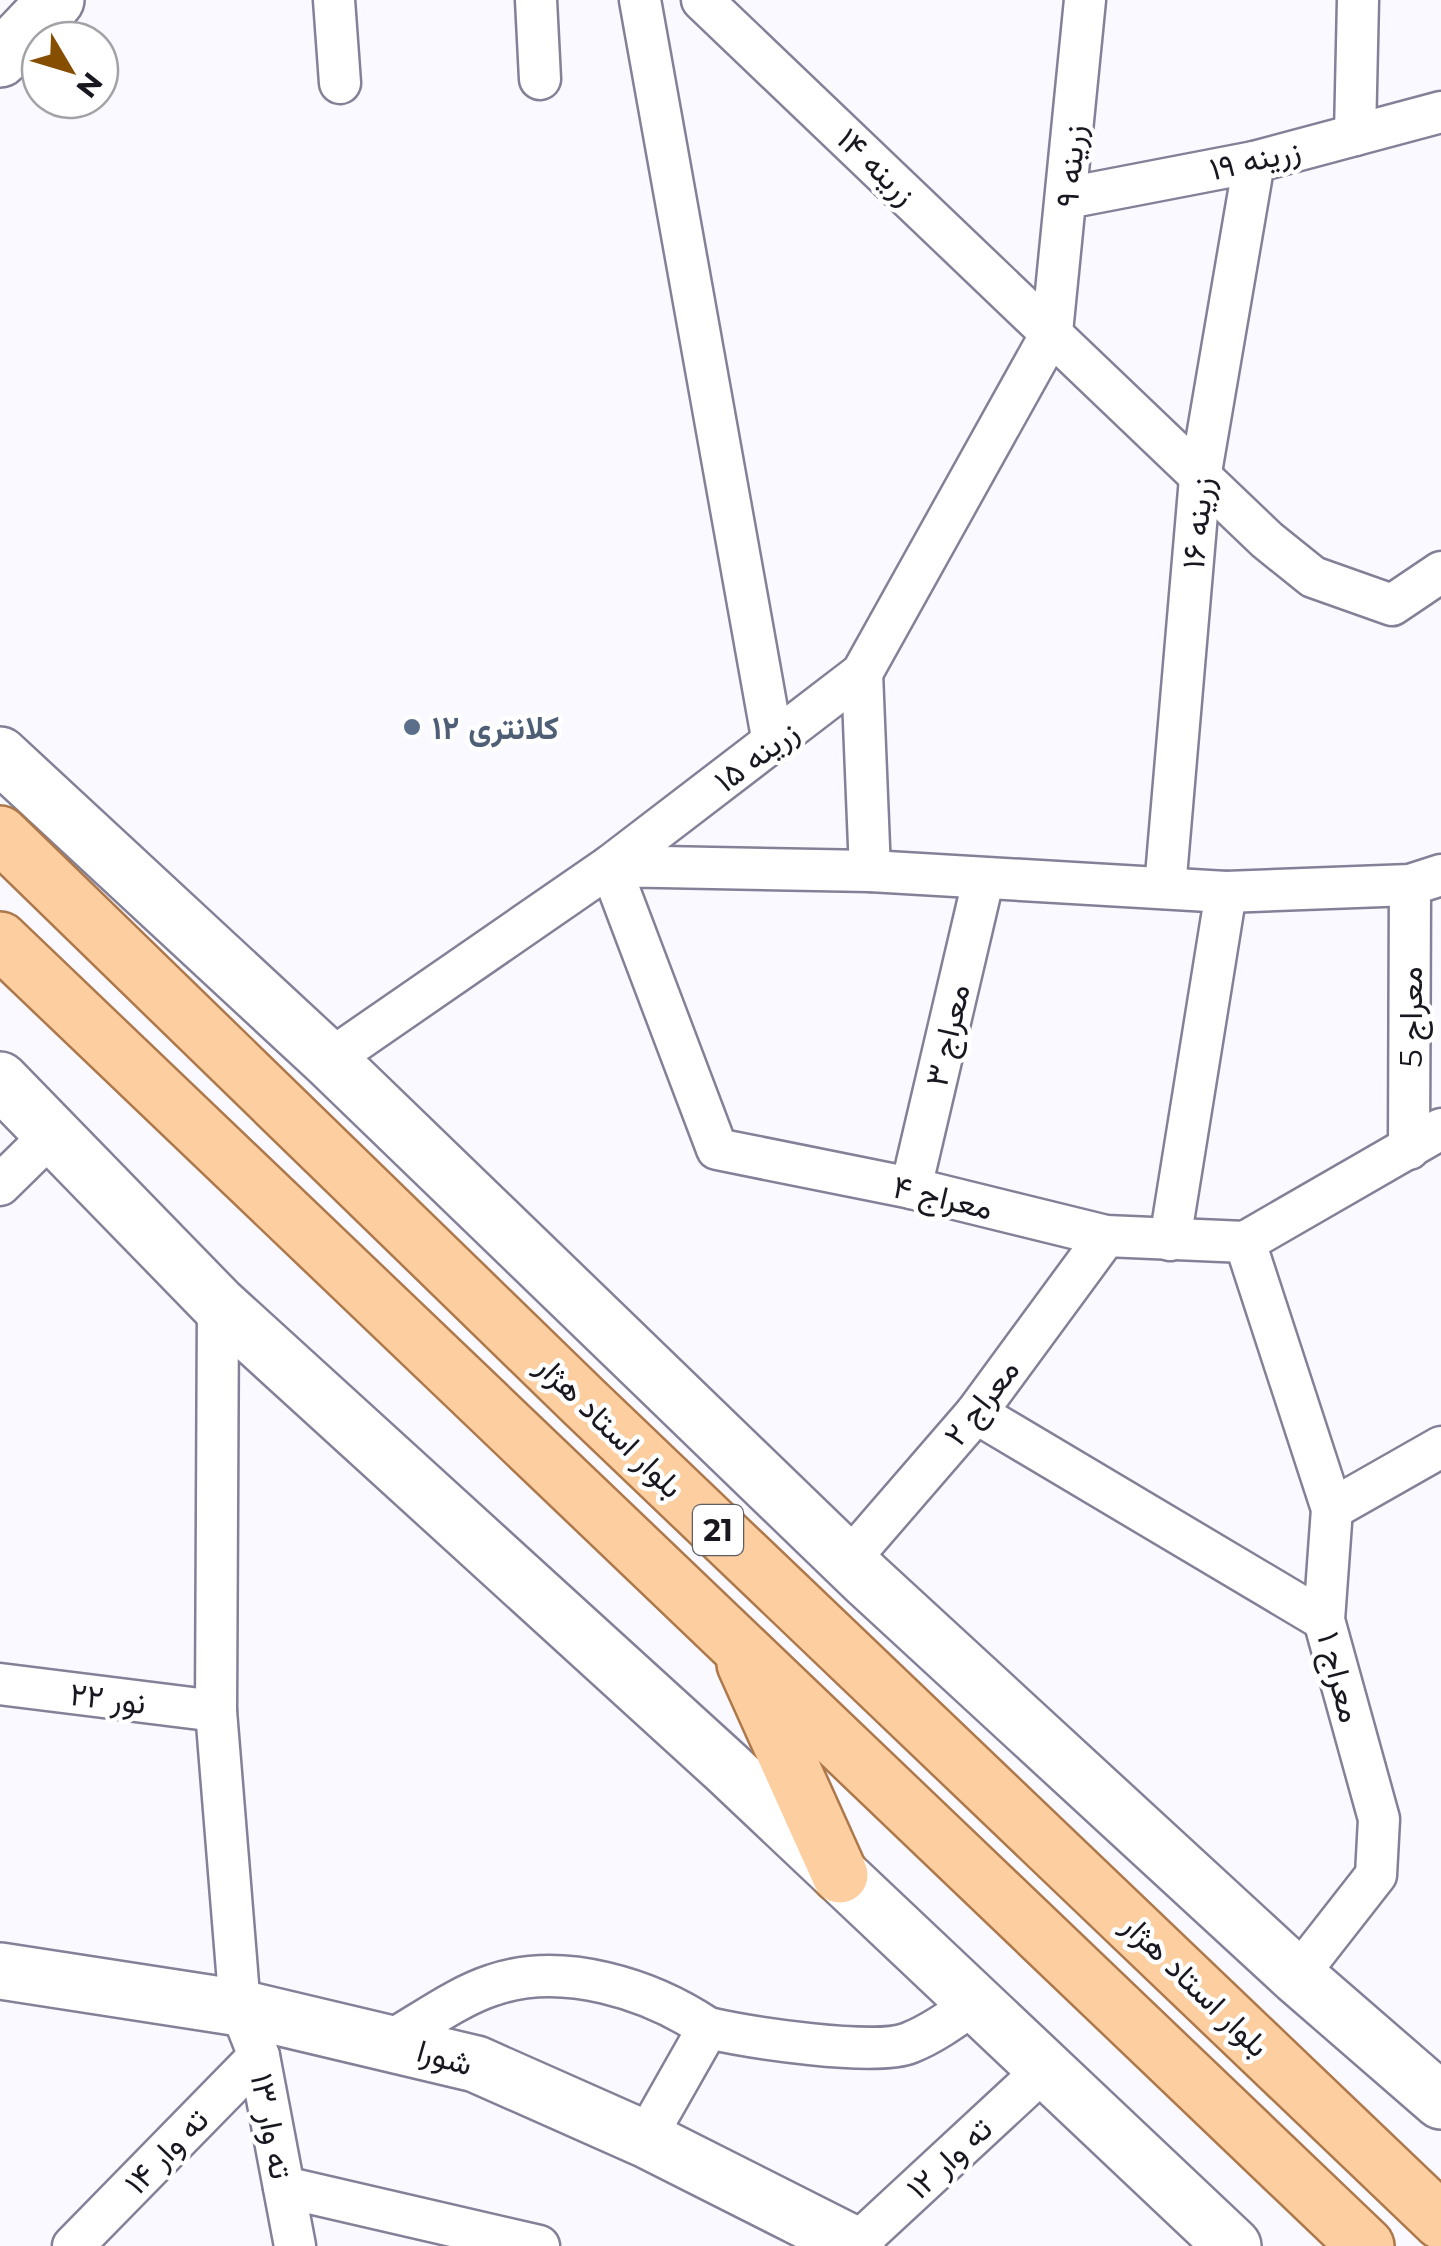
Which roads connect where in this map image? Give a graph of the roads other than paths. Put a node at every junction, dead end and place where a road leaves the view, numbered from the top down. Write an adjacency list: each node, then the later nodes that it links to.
1 (56, 0): 8 (main road)
2 (334, 0): 10 (street)
3 (536, 0): 9 (street)
4 (640, 0): 19 (street)
5 (702, 0): 15 (street, زرینه ۱۴)
6 (1085, 0): 14 (street, زرینه ۹)
7 (1358, 0): 12 (street)
8 (5, 43)
9 (540, 79)
10 (340, 83)
11 (1441, 112): 12 (street, زرینه ۱۹)
12 (1355, 135): 13 (street, زرینه ۱۹)
13 (1254, 162): 14 (street, زرینه ۱۹); 16 (street, زرینه ۱۶)
14 (1067, 198): 15 (street, زرینه ۹)
15 (1052, 332): 16 (street, زرینه ۱۴); 18 (street, زرینه ۱۵)
16 (1200, 478): 17 (street, زرینه ۱۴); 26 (street, زرینه ۱۶)
17 (1441, 572)
18 (862, 673): 19 (street, زرینه ۱۵); 23 (street)
19 (773, 743): 22 (street, زرینه ۱۵)
20 (0, 755): 29 (main road, بلوار استاد هژار)
21 (0, 834): 58 (main road, بلوار استاد هژار / 21)
22 (610, 866): 23 (street); 29 (street, زرینه ۱۵); 34 (street, معراج ۴)
23 (870, 870): 25 (street)
24 (1435, 877): 27 (street); 32 (street, معراج 5)
25 (983, 881): 26 (street); 34 (street, معراج ۳)
26 (1165, 888): 27 (street)
27 (1226, 892): 36 (street)
28 (0, 940): 44 (main road, بلوار استاد هژار / 21)
29 (329, 1060): 42 (main road, بلوار استاد هژار)
30 (0, 1080): 31 (main road)
31 (54, 1132): 33 (street); 38 (main road)
32 (1425, 1139): 37 (street)
33 (0, 1185)
34 (912, 1188): 35 (street, معراج ۴)
35 (1106, 1236): 36 (street, معراج ۴); 39 (street, معراج ۲)
36 (1170, 1240): 37 (street, معراج ۴)
37 (1245, 1242): 41 (street, معراج ۱)
38 (218, 1304): 46 (street, ته وار ۱۳); 47 (main road)
39 (976, 1413): 42 (street, معراج ۲); 43 (street)
40 (1441, 1447): 41 (street)
41 (1332, 1509): 43 (street, معراج ۱)
42 (848, 1561): 49 (main road, بلوار استاد هژار)
43 (1324, 1620): 49 (street, معراج ۱)
44 (734, 1638): 47 (main road); 64 (main road, بلوار استاد هژار / 21)
45 (0, 1684): 46 (street, نور ۲۲)
46 (216, 1711): 52 (street, ته وار ۱۳)
47 (840, 1874): 50 (main road)
48 (0, 1971): 52 (main road, شورا)
49 (1297, 1976): 55 (main road, بلوار استاد هژار)
50 (975, 2003): 51 (street); 54 (main road)
51 (708, 2028): 53 (street); 56 (street)
52 (249, 2032): 53 (main road, شورا); 57 (street, ته وار ۱۳); 59 (street, ته وار ۱۴)
53 (390, 2042): 56 (main road, شورا)
54 (1044, 2069): 62 (street, ته وار ۱۲); 63 (main road)
55 (1438, 2094)
56 (644, 2139): 62 (main road, شورا)
57 (284, 2187): 60 (street, ته وار ۱۳); 61 (street)
58 (1441, 2221)
59 (73, 2246)
60 (295, 2246)
61 (539, 2246)
62 (855, 2246)
63 (1233, 2246)
64 (1366, 2246)

